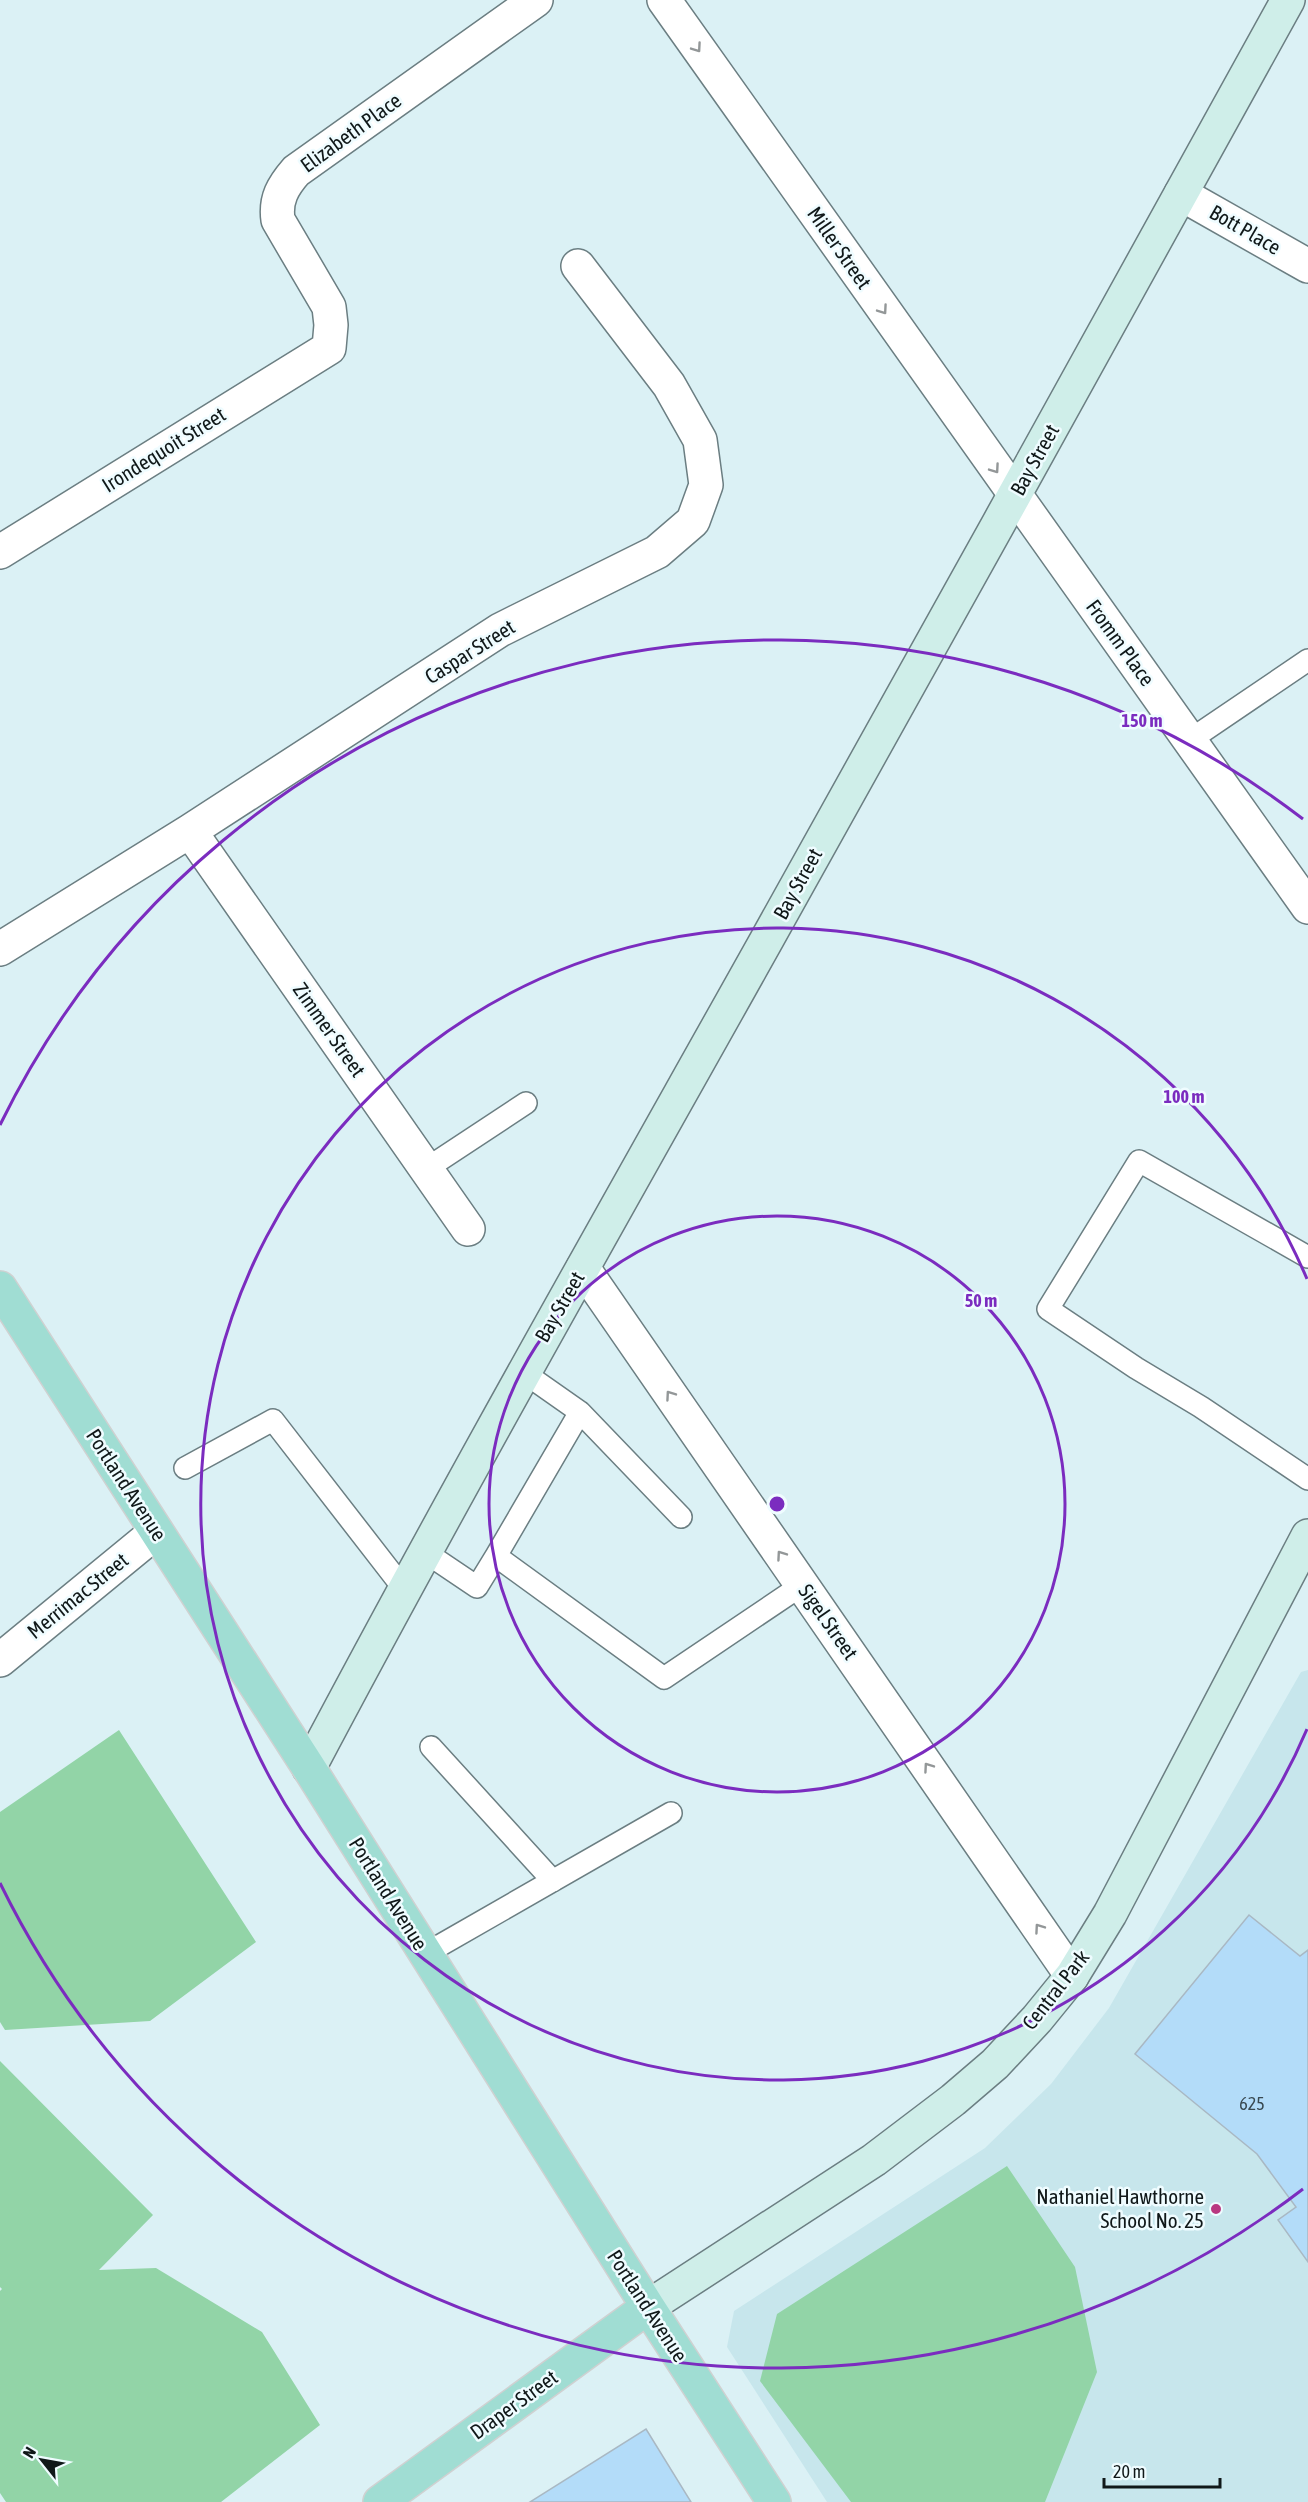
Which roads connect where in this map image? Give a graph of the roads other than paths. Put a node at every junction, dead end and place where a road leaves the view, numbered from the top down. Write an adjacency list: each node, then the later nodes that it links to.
1 (536, 0): 7 (street, Elizabeth Place)
2 (664, 0): 8 (street, Miller Street, one-way to 8)
3 (1288, 0): 4 (street, Bay Street)
4 (1181, 194): 6 (street, Bott Place); 8 (street, Bay Street)
5 (578, 266): 12 (street, Caspar Street)
6 (1308, 266)
7 (329, 348): 9 (street, Irondequoit Street)
8 (1015, 497): 11 (street, Fromm Place); 19 (street, Bay Street)
9 (0, 552)
10 (1308, 660): 11 (lane)
11 (1190, 740): 13 (street, Fromm Place)
12 (190, 831): 14 (street, Caspar Street); 16 (street, Zimmer Street)
13 (1308, 907)
14 (0, 949)
15 (526, 1103): 16 (lane)
16 (426, 1168): 17 (street, Zimmer Street)
17 (468, 1229)
18 (1308, 1257): 24 (lane)
19 (583, 1268): 21 (street, Bay Street); 31 (street, Sigel Street, one-way to 19)
20 (0, 1288): 26 (main road, Portland Avenue)
21 (523, 1372): 22 (lane); 28 (street, Bay Street)
22 (580, 1412): 25 (lane); 29 (lane)
23 (185, 1468): 32 (lane)
24 (1308, 1479)
25 (681, 1517)
26 (156, 1532): 33 (street, Merrimac Street); 35 (main road, Portland Avenue)
27 (1308, 1536): 30 (street, Central Park)
28 (425, 1552): 29 (lane); 32 (street, Bay Street)
29 (496, 1556): 31 (lane)
30 (1297, 1583): 39 (street, Central Park)
31 (802, 1585): 39 (street, Sigel Street, one-way to 31)
32 (404, 1588): 35 (street, Bay Street)
33 (0, 1660)
34 (431, 1747): 37 (lane)
35 (309, 1768): 38 (main road, Portland Avenue)
36 (671, 1813): 37 (lane)
37 (553, 1881): 38 (lane)
38 (425, 1954): 40 (main road, Portland Avenue)
39 (1072, 1976): 40 (street, Central Park)
40 (648, 2307): 41 (main road, Draper Street); 42 (main road, Portland Avenue)
41 (380, 2502)
42 (774, 2502)

